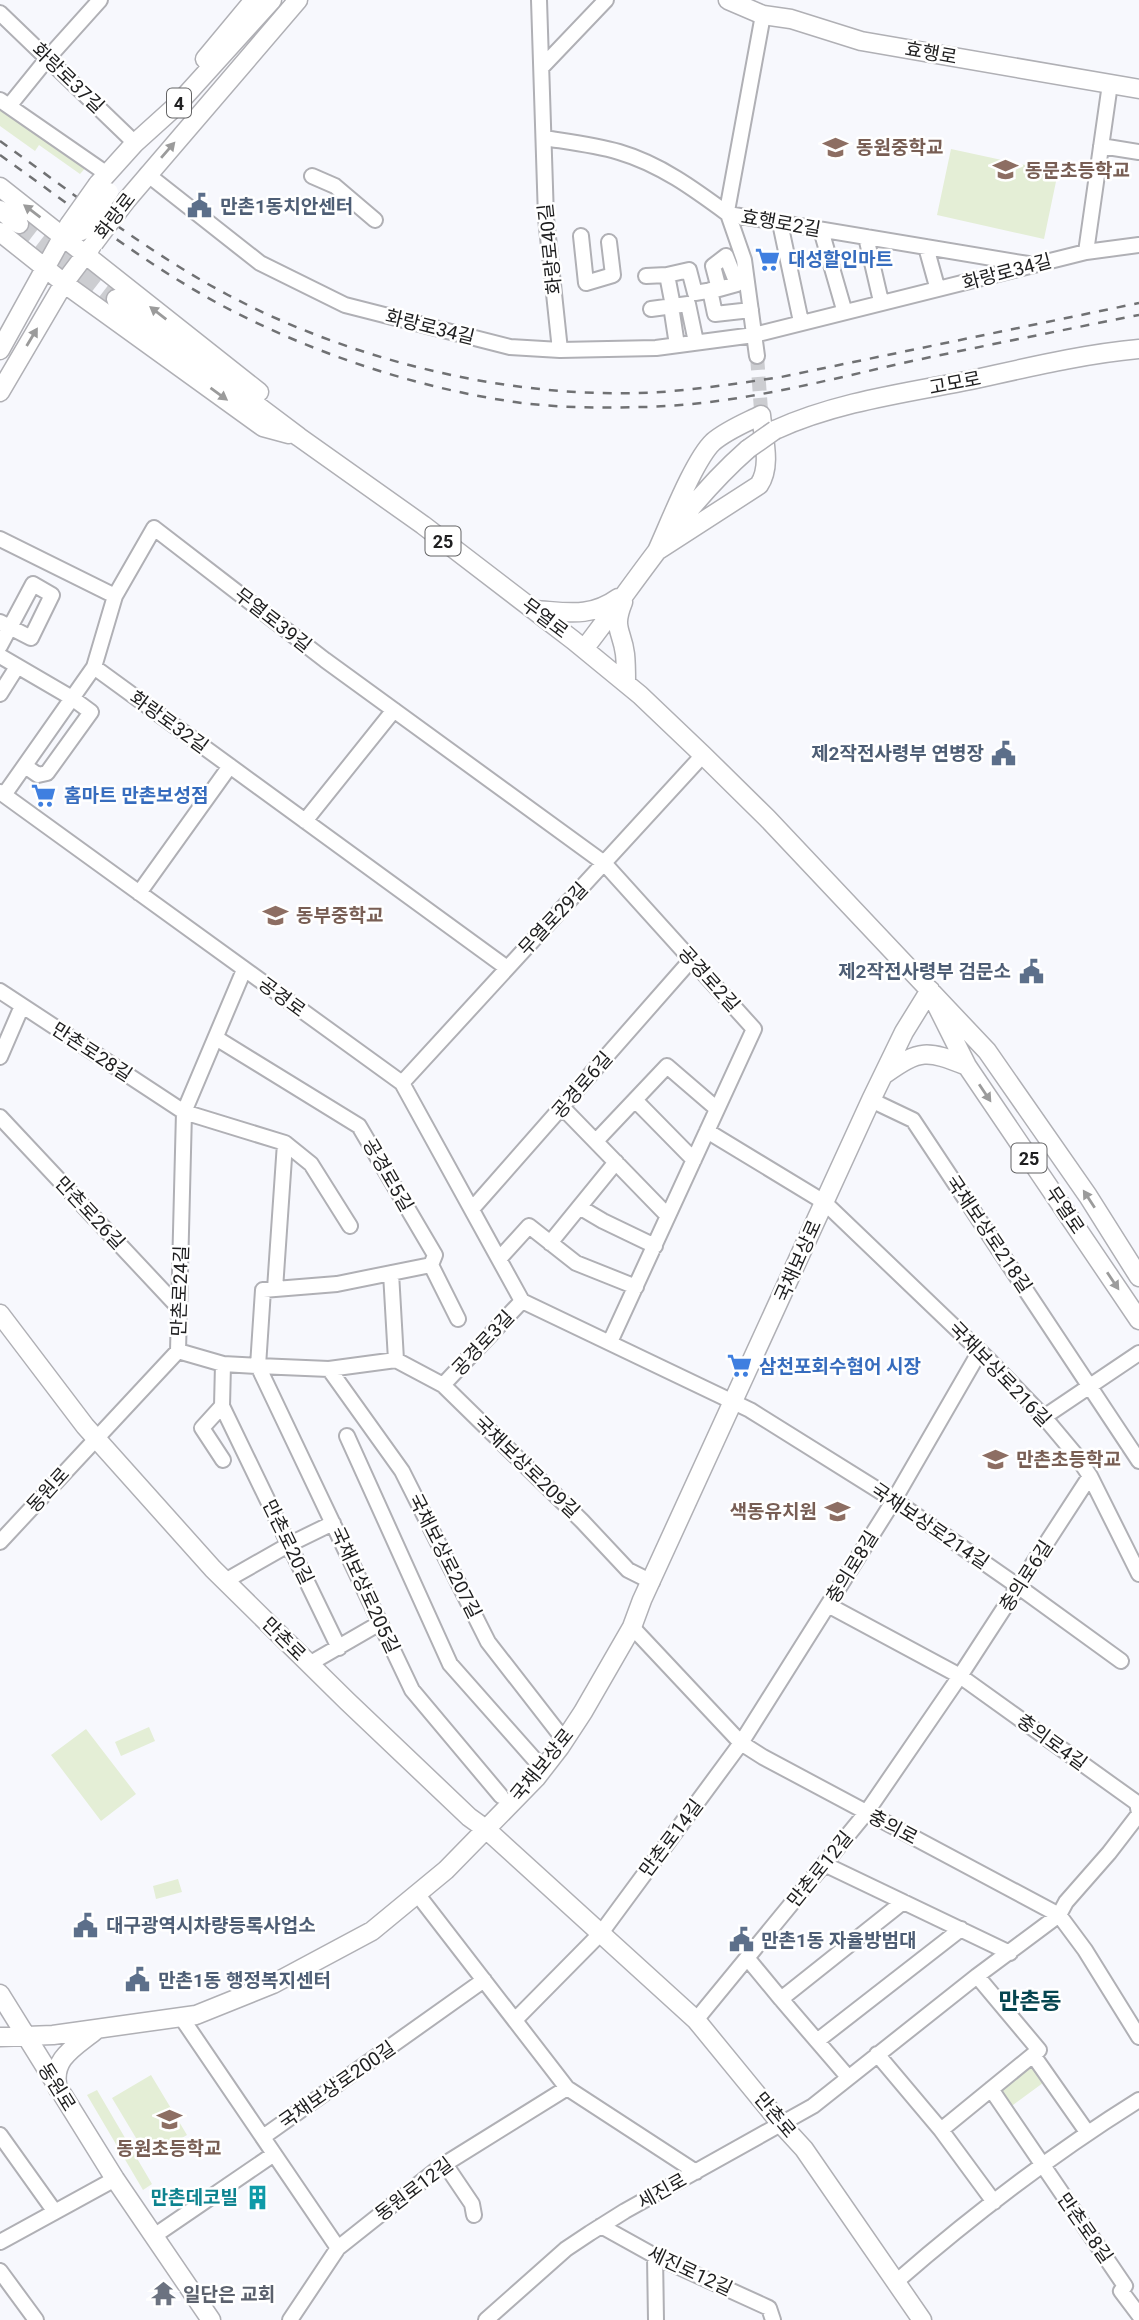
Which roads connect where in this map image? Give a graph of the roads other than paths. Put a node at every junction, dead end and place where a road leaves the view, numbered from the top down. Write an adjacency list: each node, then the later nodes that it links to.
1 (100, 0): 11 (street)
2 (254, 0): 16 (main road)
3 (272, 0): 16 (main road, 4)
4 (298, 0): 13 (main road, 화랑로)
5 (313, 0): 13 (main road)
6 (539, 0): 12 (street)
7 (606, 0): 12 (street)
8 (727, 0): 10 (main road, 효행로)
9 (0, 13): 11 (street, 화랑로37길)
10 (763, 15): 14 (main road, 효행로); 27 (street)
11 (47, 58): 17 (street); 20 (street, 화랑로37길)
12 (542, 67): 18 (street)
13 (232, 77): 22 (main road, 화랑로, one-way to 13)
14 (1110, 84): 15 (main road, 효행로); 19 (street)
15 (1139, 89)
16 (189, 92): 20 (main road, 4)
17 (4, 103): 24 (street)
18 (543, 144): 27 (street, 효행로2길); 57 (street, 화랑로40길)
19 (1101, 146): 21 (street); 39 (street)
20 (130, 149): 24 (main road, 화랑로)
21 (1139, 152)
22 (147, 174): 35 (main road, 화랑로, bridge); 57 (street, 화랑로34길)
23 (312, 176): 28 (street)
24 (105, 183): 35 (main road, 화랑로, bridge)
25 (0, 187): 35 (main road, one-way to 25)
26 (0, 210): 30 (main road)
27 (728, 214): 29 (street, 효행로2길); 50 (street)
28 (375, 220)
29 (780, 223): 31 (street, 효행로2길); 51 (street)
30 (19, 224)
31 (821, 230): 34 (street, 효행로2길); 48 (street)
32 (0, 232): 42 (main road)
33 (581, 236): 36 (street)
34 (866, 237): 38 (street, 효행로2길); 45 (street)
35 (78, 239): 42 (main road, 화랑로); 42 (main road, 화랑로); 60 (main road, one-way to 35)
36 (609, 242)
37 (1139, 244): 39 (street, 화랑로34길)
38 (926, 247): 40 (street, 효행로2길); 44 (street)
39 (1086, 252): 40 (street, 화랑로34길)
40 (1034, 265): 52 (street, 화랑로34길)
41 (667, 275): 43 (street); 47 (street); 50 (street)
42 (54, 276): 56 (main road, 화랑로); 59 (main road, 화랑로, one-way to 42); 60 (main road, one-way to 60)
43 (646, 276)
44 (936, 283)
45 (880, 297)
46 (116, 299): 60 (main road, 무열로 / 25)
47 (672, 306): 49 (street); 53 (street); 54 (street)
48 (843, 306)
49 (651, 309)
50 (751, 310): 52 (street)
51 (800, 317)
52 (754, 335): 53 (street, 화랑로34길); 58 (street)
53 (696, 342): 54 (street, 화랑로34길)
54 (677, 345): 57 (street, 화랑로34길)
55 (1139, 349): 62 (main road, 고모로, bridge)
56 (0, 350)
57 (561, 350)
58 (757, 356)
59 (0, 392)
60 (299, 437): 65 (main road, 무열로 / 25)
61 (0, 539): 64 (street)
62 (657, 551): 62 (main road); 63 (main road)
63 (627, 592): 65 (main road); 68 (main road); 72 (main road)
64 (115, 596): 71 (street); 75 (street, 무열로39길)
65 (535, 610): 68 (main road, 무열로 / 25)
66 (5, 624): 67 (street)
67 (0, 646)
68 (583, 649): 72 (main road, 무열로 / 25)
69 (0, 656): 70 (street)
70 (18, 667): 73 (street); 74 (street)
71 (94, 667): 74 (street); 78 (street, 화랑로32길)
72 (626, 684): 76 (main road, 무열로 / 25)
73 (0, 694)
74 (72, 698): 77 (street); 77 (street)
75 (394, 710): 80 (street); 81 (street, 무열로39길)
76 (703, 755): 81 (street, 무열로29길); 86 (main road, 무열로 / 25)
77 (24, 766): 79 (street)
78 (230, 766): 80 (street, 화랑로32길); 82 (street)
79 (2, 793): 82 (street, 공경로)
80 (304, 821): 84 (street, 화랑로32길)
81 (604, 863): 83 (street, 공경로2길); 84 (street, 무열로29길)
82 (139, 893): 85 (street, 공경로)
83 (691, 960): 96 (street, 공경로6길); 97 (street, 공경로2길)
84 (507, 968): 93 (street, 무열로29길)
85 (244, 970): 89 (street, 만촌로24길); 93 (street, 공경로)
86 (930, 990): 91 (main road, 무열로 / 25); 92 (main road, 국채보상로); 115 (main road, 무열로, one-way to 86)
87 (0, 991): 88 (street, 만촌로28길)
88 (22, 1006): 90 (street); 98 (street, 만촌로28길)
89 (216, 1038): 98 (street, 만촌로24길); 113 (street, 공경로5길)
90 (0, 1057)
91 (967, 1066): 92 (main road); 122 (main road, 무열로 / 25, one-way to 122)
92 (882, 1077): 95 (main road, 국채보상로)
93 (402, 1083): 107 (street, 공경로)
94 (635, 1100): 97 (street); 101 (street); 103 (street)
95 (871, 1100): 105 (main road, 국채보상로); 132 (street, 국채보상로218길)
96 (562, 1107): 101 (street); 107 (street, 공경로6길)
97 (717, 1109): 100 (street, 공경로2길)
98 (184, 1112): 102 (street); 119 (street, 만촌로24길)
99 (0, 1117): 119 (street, 만촌로26길)
100 (707, 1131): 103 (street, 공경로2길); 105 (street, 국채보상로)
101 (596, 1141): 104 (street)
102 (285, 1143): 109 (street); 117 (street)
103 (694, 1160): 108 (street, 공경로2길)
104 (616, 1162): 106 (street); 108 (street)
105 (824, 1202): 125 (street, 국채보상로216길); 133 (main road, 국채보상로)
106 (581, 1208): 110 (street); 111 (street)
107 (472, 1209): 112 (street, 공경로)
108 (668, 1216): 111 (street, 공경로2길)
109 (350, 1226)
110 (550, 1243): 112 (street); 116 (street)
111 (655, 1246): 116 (street, 공경로2길)
112 (499, 1259): 118 (street, 공경로)
113 (431, 1265): 114 (street); 121 (street, 공경로5길)
114 (391, 1273): 117 (street); 127 (street)
115 (1139, 1277)
116 (636, 1287): 123 (street, 공경로2길)
117 (275, 1289): 129 (street)
118 (522, 1301): 123 (street); 131 (street, 공경로3길)
119 (180, 1309): 124 (street, 만촌로24길)
120 (0, 1314): 137 (main road, 만촌로)
121 (458, 1319)
122 (1139, 1320)
123 (610, 1342): 133 (street)
124 (178, 1351): 128 (street); 137 (street, 만촌로24길)
125 (980, 1351): 135 (street, 국채보상로216길); 141 (street, 충의로8길)
126 (1139, 1353): 132 (street)
127 (396, 1360): 130 (street); 131 (street, 국채보상로209길)
128 (223, 1364): 129 (street); 134 (street, 만촌로20길)
129 (258, 1366): 130 (street); 142 (street, 국채보상로205길)
130 (330, 1368): 156 (street, 국채보상로207길)
131 (443, 1385): 147 (street, 국채보상로209길)
132 (1091, 1387): 135 (street); 139 (street, 국채보상로218길)
133 (733, 1401): 141 (street, 국채보상로214길); 147 (main road, 국채보상로)
134 (222, 1406): 138 (street); 144 (street, 만촌로20길)
135 (1044, 1417): 140 (street, 국채보상로216길)
136 (346, 1436): 158 (street, 국채보상로207길)
137 (96, 1437): 143 (street, 동원로); 146 (main road, 만촌로)
138 (223, 1460)
139 (1139, 1461)
140 (1090, 1476): 145 (street, 국채보상로216길); 148 (street, 충의로6길)
141 (894, 1500): 148 (street, 국채보상로214길); 149 (street, 충의로8길)
142 (333, 1523): 144 (street); 150 (street, 국채보상로205길)
143 (0, 1542)
144 (290, 1544): 146 (street); 152 (street, 만촌로20길)
145 (1139, 1574)
146 (225, 1581): 154 (main road, 만촌로)
147 (652, 1582): 151 (main road, 국채보상로)
148 (1019, 1587): 153 (street, 국채보상로214길); 155 (street, 충의로6길)
149 (828, 1605): 155 (street); 157 (street, 충의로8길)
150 (380, 1623): 152 (street); 159 (street, 국채보상로205길)
151 (632, 1627): 156 (main road, 국채보상로); 157 (street, 충의로)
152 (339, 1647): 154 (street)
153 (1121, 1661)
154 (309, 1664): 162 (main road, 만촌로)
155 (960, 1676): 160 (street, 충의로6길); 161 (street, 충의로4길)
156 (565, 1741): 158 (main road, 국채보상로)
157 (741, 1743): 160 (street, 충의로); 168 (street, 만촌로14길)
158 (543, 1769): 162 (main road, 국채보상로)
159 (501, 1796)
160 (866, 1812): 163 (street, 만촌로12길); 166 (street, 충의로)
161 (1139, 1813): 166 (street, 충의로4길)
162 (487, 1830): 164 (main road, 국채보상로); 168 (main road, 만촌로)
163 (824, 1864): 165 (street); 170 (street, 만촌로12길)
164 (418, 1895): 172 (street); 175 (main road, 국채보상로)
165 (903, 1902): 167 (street); 174 (street)
166 (1059, 1915): 169 (street, 세진로); 181 (street, 충의로)
167 (961, 1929): 169 (street); 182 (street)
168 (601, 1933): 176 (street); 177 (main road, 만촌로)
169 (1010, 1953): 171 (street, 세진로)
170 (748, 1959): 174 (street); 177 (street, 만촌로12길)
171 (977, 1976): 183 (street); 184 (street, 세진로)
172 (484, 1980): 176 (street); 194 (street, 국채보상로200길)
173 (0, 1994): 179 (main road, 동원로)
174 (782, 1998): 182 (street)
175 (181, 2017): 178 (main road, 국채보상로); 194 (street, 국채보상로200길)
176 (514, 2020): 186 (street)
177 (696, 2021): 190 (main road, 만촌로)
178 (96, 2029): 179 (main road, 국채보상로); 187 (main road)
179 (27, 2036): 180 (main road, 국채보상로); 187 (main road, 동원로)
180 (0, 2037)
181 (1139, 2037)
182 (817, 2041): 185 (street)
183 (1036, 2053): 188 (street); 192 (street)
184 (877, 2054): 185 (street, 세진로); 191 (street)
185 (848, 2077): 190 (street, 세진로)
186 (567, 2088): 196 (street, 동원로12길); 198 (street)
187 (58, 2089): 199 (main road, 동원로)
188 (991, 2089): 191 (street); 197 (street, 만촌로8길)
189 (1139, 2100): 192 (street)
190 (782, 2125): 198 (street, 세진로); 209 (main road, 만촌로)
191 (941, 2130): 200 (street)
192 (1087, 2132): 197 (street)
193 (0, 2135): 201 (street)
194 (263, 2137): 195 (street, 국채보상로200길)
195 (274, 2154): 204 (street); 206 (street, 국채보상로200길)
196 (445, 2164): 202 (street); 206 (street, 동원로12길)
197 (1042, 2166): 200 (street); 210 (street, 만촌로8길)
198 (696, 2172): 203 (street, 세진로)
199 (115, 2179): 201 (street); 204 (main road, 동원로)
200 (994, 2202): 209 (street)
201 (55, 2212): 205 (street)
202 (474, 2215)
203 (601, 2226): 207 (street, 세진로12길); 214 (street, 세진로)
204 (154, 2236): 212 (main road, 동원로)
205 (0, 2242)
206 (338, 2248): 213 (street, 동원로12길)
207 (655, 2256): 215 (street); 216 (street, 세진로12길)
208 (0, 2271): 211 (street)
209 (897, 2281): 217 (main road, 만촌로)
210 (1139, 2315)
211 (36, 2320)
212 (211, 2320)
213 (290, 2320)
214 (486, 2320)
215 (656, 2320)
216 (773, 2320)
217 (922, 2320)

